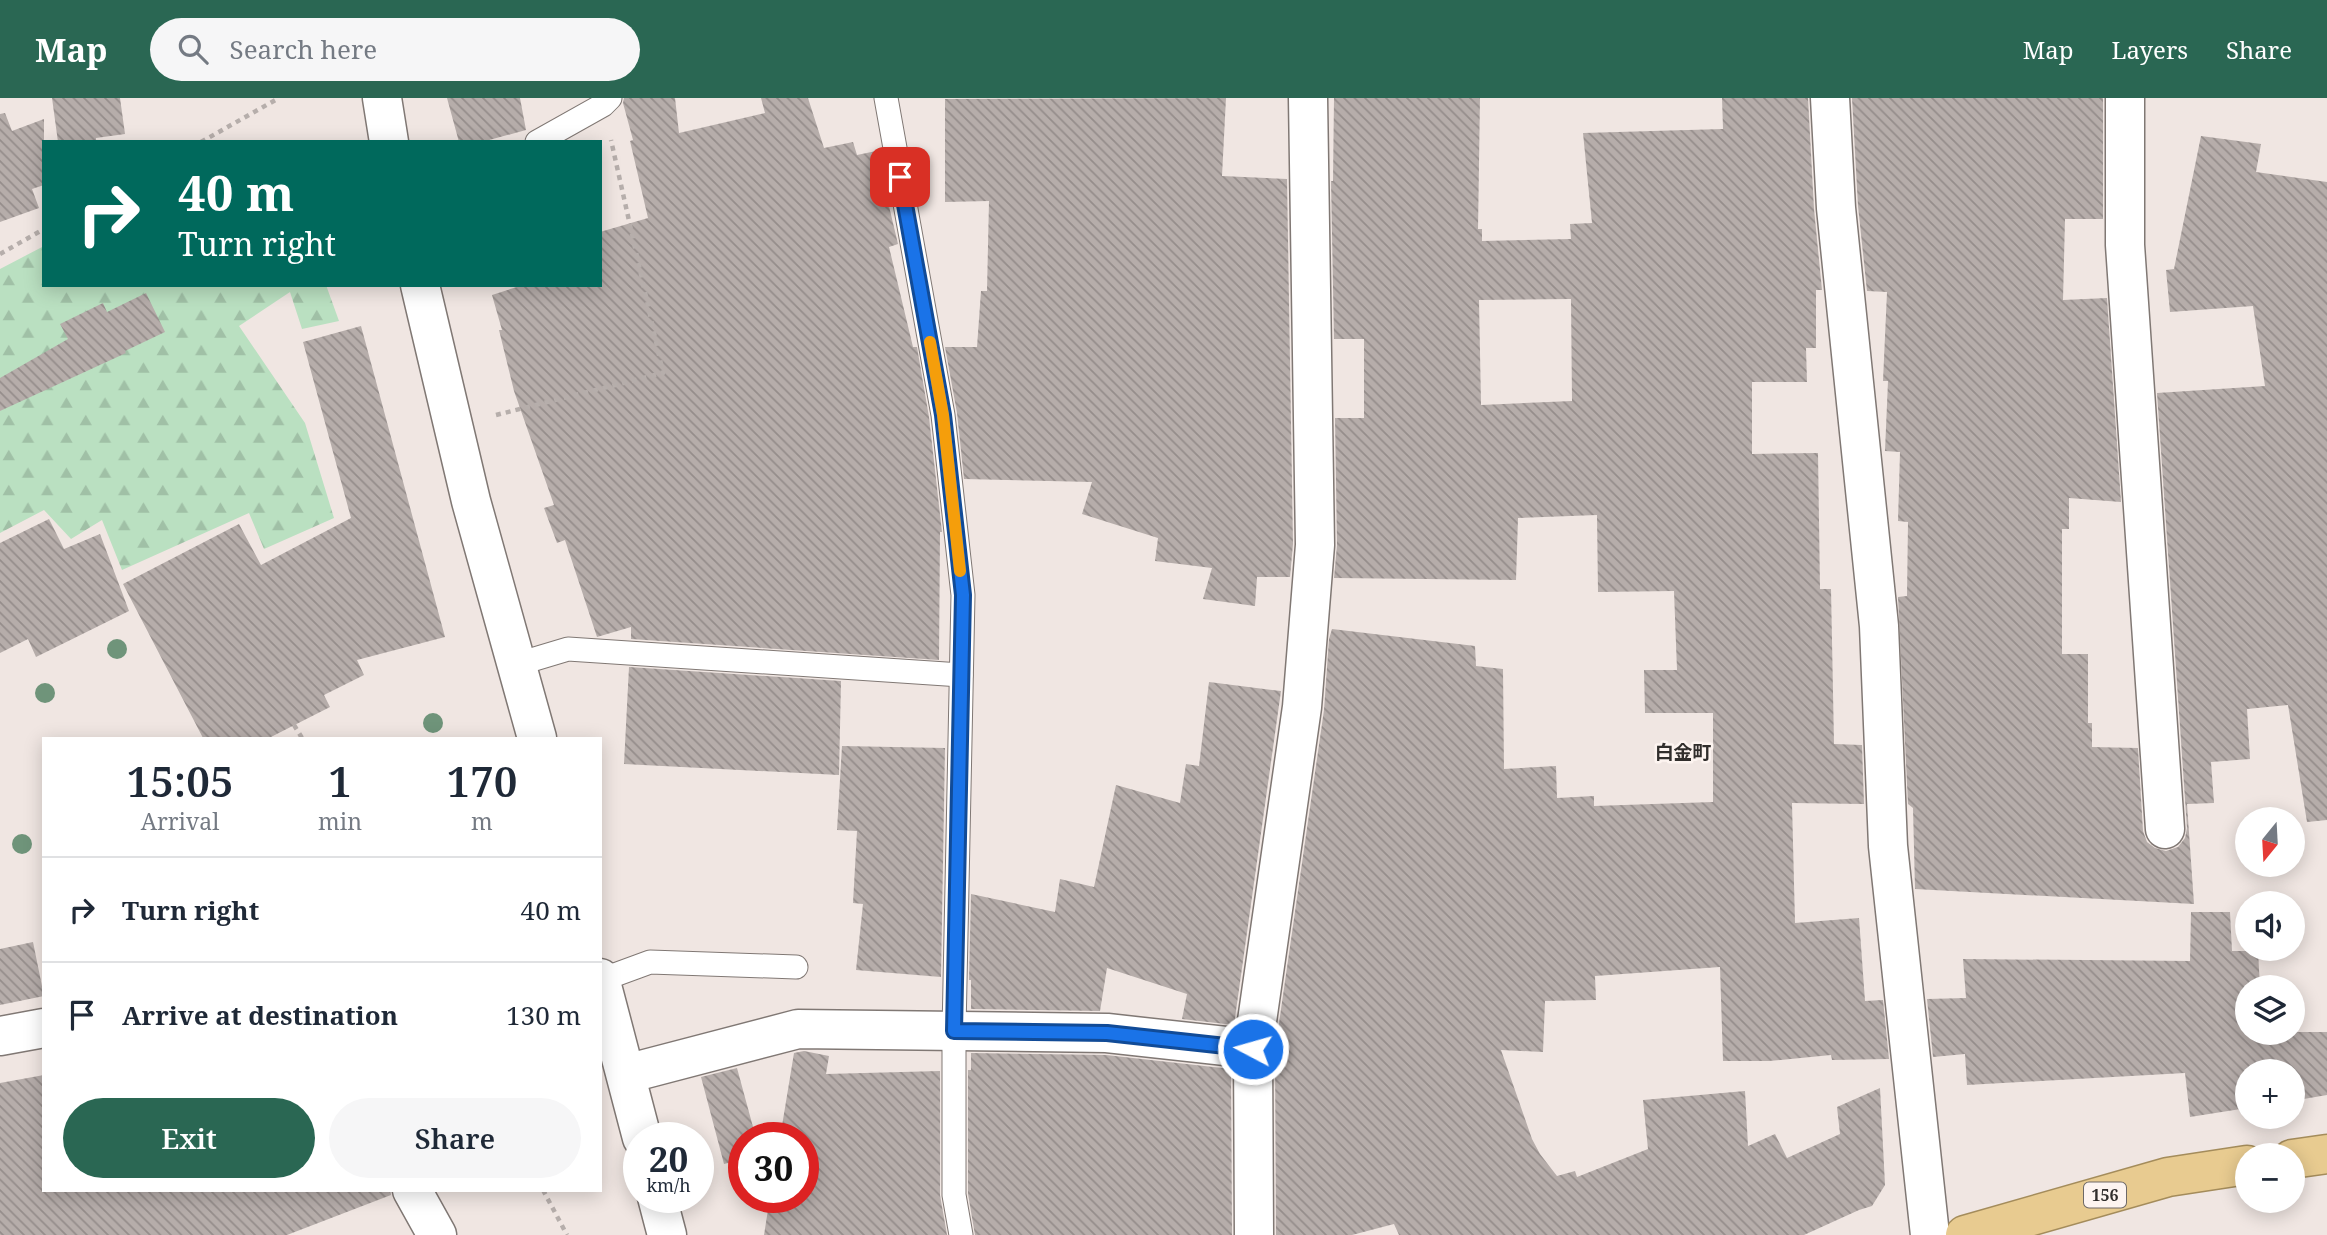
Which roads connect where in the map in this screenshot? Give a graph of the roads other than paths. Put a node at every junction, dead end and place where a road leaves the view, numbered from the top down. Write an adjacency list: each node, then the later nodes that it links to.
1 (382, 98): 7 (street)
2 (886, 98): 11 (lane)
3 (1308, 98): 20 (street)
4 (1830, 98): 32 (street)
5 (2125, 98): 13 (street)
6 (607, 101): 8 (lane)
7 (389, 140)
8 (540, 140)
9 (419, 287): 10 (street)
10 (518, 664): 11 (lane); 12 (street)
11 (961, 675): 18 (lane)
12 (537, 737)
13 (2165, 829)
14 (796, 967): 15 (lane)
15 (602, 978)
16 (602, 986): 21 (street)
17 (42, 1028): 19 (street)
18 (954, 1031): 20 (street); 21 (street); 30 (lane)
19 (0, 1036)
20 (1253, 1049): 31 (street)
21 (626, 1074): 22 (street)
22 (638, 1122)
23 (2327, 1154): 24 (highway)
24 (2305, 1157)
25 (2235, 1167): 33 (highway, 156)
26 (413, 1192): 28 (street)
27 (661, 1213): 29 (street)
28 (437, 1235)
29 (667, 1235)
30 (961, 1235)
31 (1254, 1235)
32 (1930, 1235)
33 (1965, 1235)

